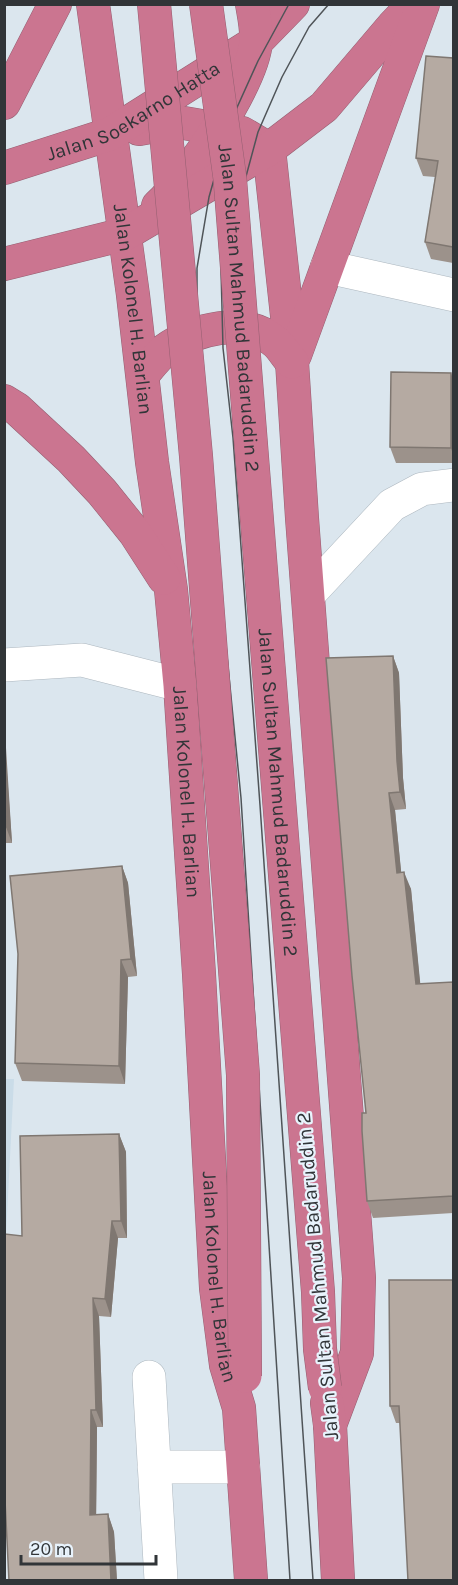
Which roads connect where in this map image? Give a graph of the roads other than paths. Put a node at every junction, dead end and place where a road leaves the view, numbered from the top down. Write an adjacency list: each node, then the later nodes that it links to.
1 (55, 4): 10 (highway)
2 (93, 4): 12 (highway, Jalan Kolonel H. Barlian)
3 (154, 4): 28 (highway, bridge)
4 (206, 4): 29 (highway, Jalan Sultan Mahmud Badaruddin 2, bridge)
5 (252, 4): 9 (highway)
6 (293, 4): 9 (highway)
7 (414, 4): 13 (highway)
8 (423, 4): 17 (highway)
9 (256, 42): 11 (highway); 12 (highway, Jalan Soekarno Hatta)
10 (4, 103)
11 (217, 129): 12 (highway); 13 (highway); 15 (highway)
12 (110, 134): 14 (highway, Jalan Soekarno Hatta); 15 (highway, Jalan Kolonel H. Barlian)
13 (269, 149): 15 (highway); 19 (highway)
14 (4, 168)
15 (125, 234): 16 (highway); 20 (highway, Jalan Kolonel H. Barlian)
16 (4, 264)
17 (327, 267): 18 (street); 19 (highway)
18 (453, 295)
19 (292, 362): 20 (highway); 24 (highway)
20 (143, 374): 23 (highway, Jalan Kolonel H. Barlian)
21 (4, 401): 23 (highway)
22 (453, 485): 24 (street)
23 (171, 590): 26 (highway, Jalan Kolonel H. Barlian)
24 (309, 594): 29 (highway)
25 (4, 665): 26 (street)
26 (180, 685): 28 (highway, Jalan Kolonel H. Barlian)
27 (149, 1377): 30 (street)
28 (238, 1408): 31 (highway, Jalan Kolonel H. Barlian)
29 (330, 1425): 34 (highway, Jalan Sultan Mahmud Badaruddin 2)
30 (154, 1467): 31 (street); 32 (street)
31 (243, 1467): 33 (highway, Jalan Kolonel H. Barlian)
32 (161, 1581)
33 (251, 1581)
34 (338, 1581)

